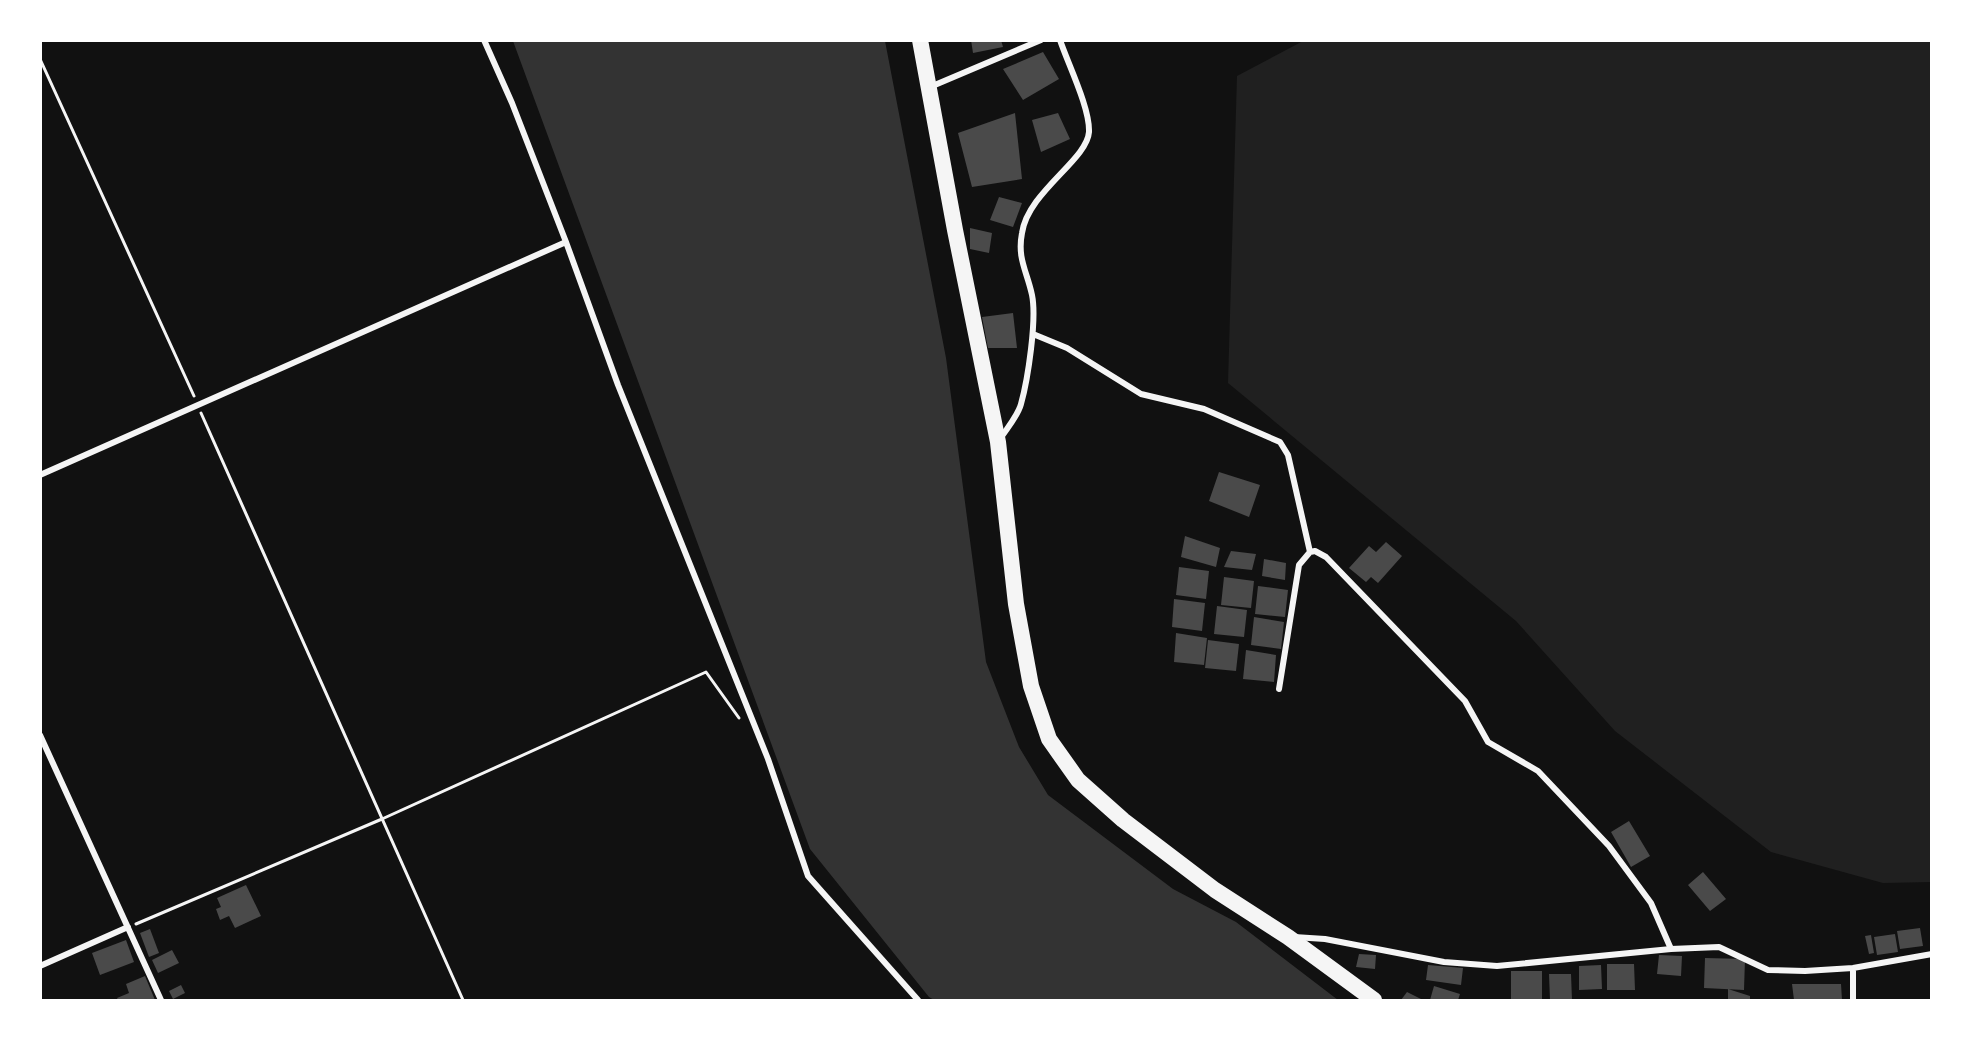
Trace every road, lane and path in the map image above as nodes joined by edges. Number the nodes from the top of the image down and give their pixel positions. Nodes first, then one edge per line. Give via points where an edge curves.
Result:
1 (484, 40) edge
2 (920, 40) edge
3 (1041, 40) edge
4 (1060, 40) edge
5 (40, 59) edge
6 (929, 87) junction
7 (566, 242) junction
8 (1033, 334) junction
9 (198, 405) junction
10 (998, 442) junction
11 (40, 475) edge
12 (1310, 552) junction
13 (1279, 689) dead end
14 (741, 720) dead end
15 (40, 735) edge
16 (382, 819) junction
17 (128, 927) junction
18 (1288, 937) junction
19 (1671, 949) junction
20 (1932, 954) edge
21 (40, 966) edge
22 (1853, 968) junction
23 (161, 1000) edge
24 (463, 1000) edge
25 (918, 1000) edge
26 (1374, 1000) edge
27 (1853, 1000) edge

1 - 7 street
2 - 6 highway
3 - 6 street
4 - 8 street via 1086,112 1089,133 1081,150 1040,195 1026,217 1020,256 1033,296
5 - 9 path
6 - 10 highway
7 - 9 street
7 - 25 street via 618,385 768,759 808,876
8 - 10 street via 1021,405
8 - 12 street via 1067,348 1141,394 1203,409 1280,442 1288,455
9 - 11 street
9 - 16 path
10 - 18 highway via 1016,604 1031,686 1049,739 1077,780 1123,820 1215,890
12 - 13 street via 1299,565
12 - 19 street via 1326,557 1465,700 1488,742 1538,771 1610,846 1651,903
14 - 16 path via 706,672
15 - 17 street
16 - 17 path
16 - 24 path
17 - 21 street
17 - 23 street
18 - 19 street via 1325,939 1444,962 1497,966
18 - 26 highway
19 - 22 street via 1719,947 1768,970
20 - 22 street
22 - 27 street

